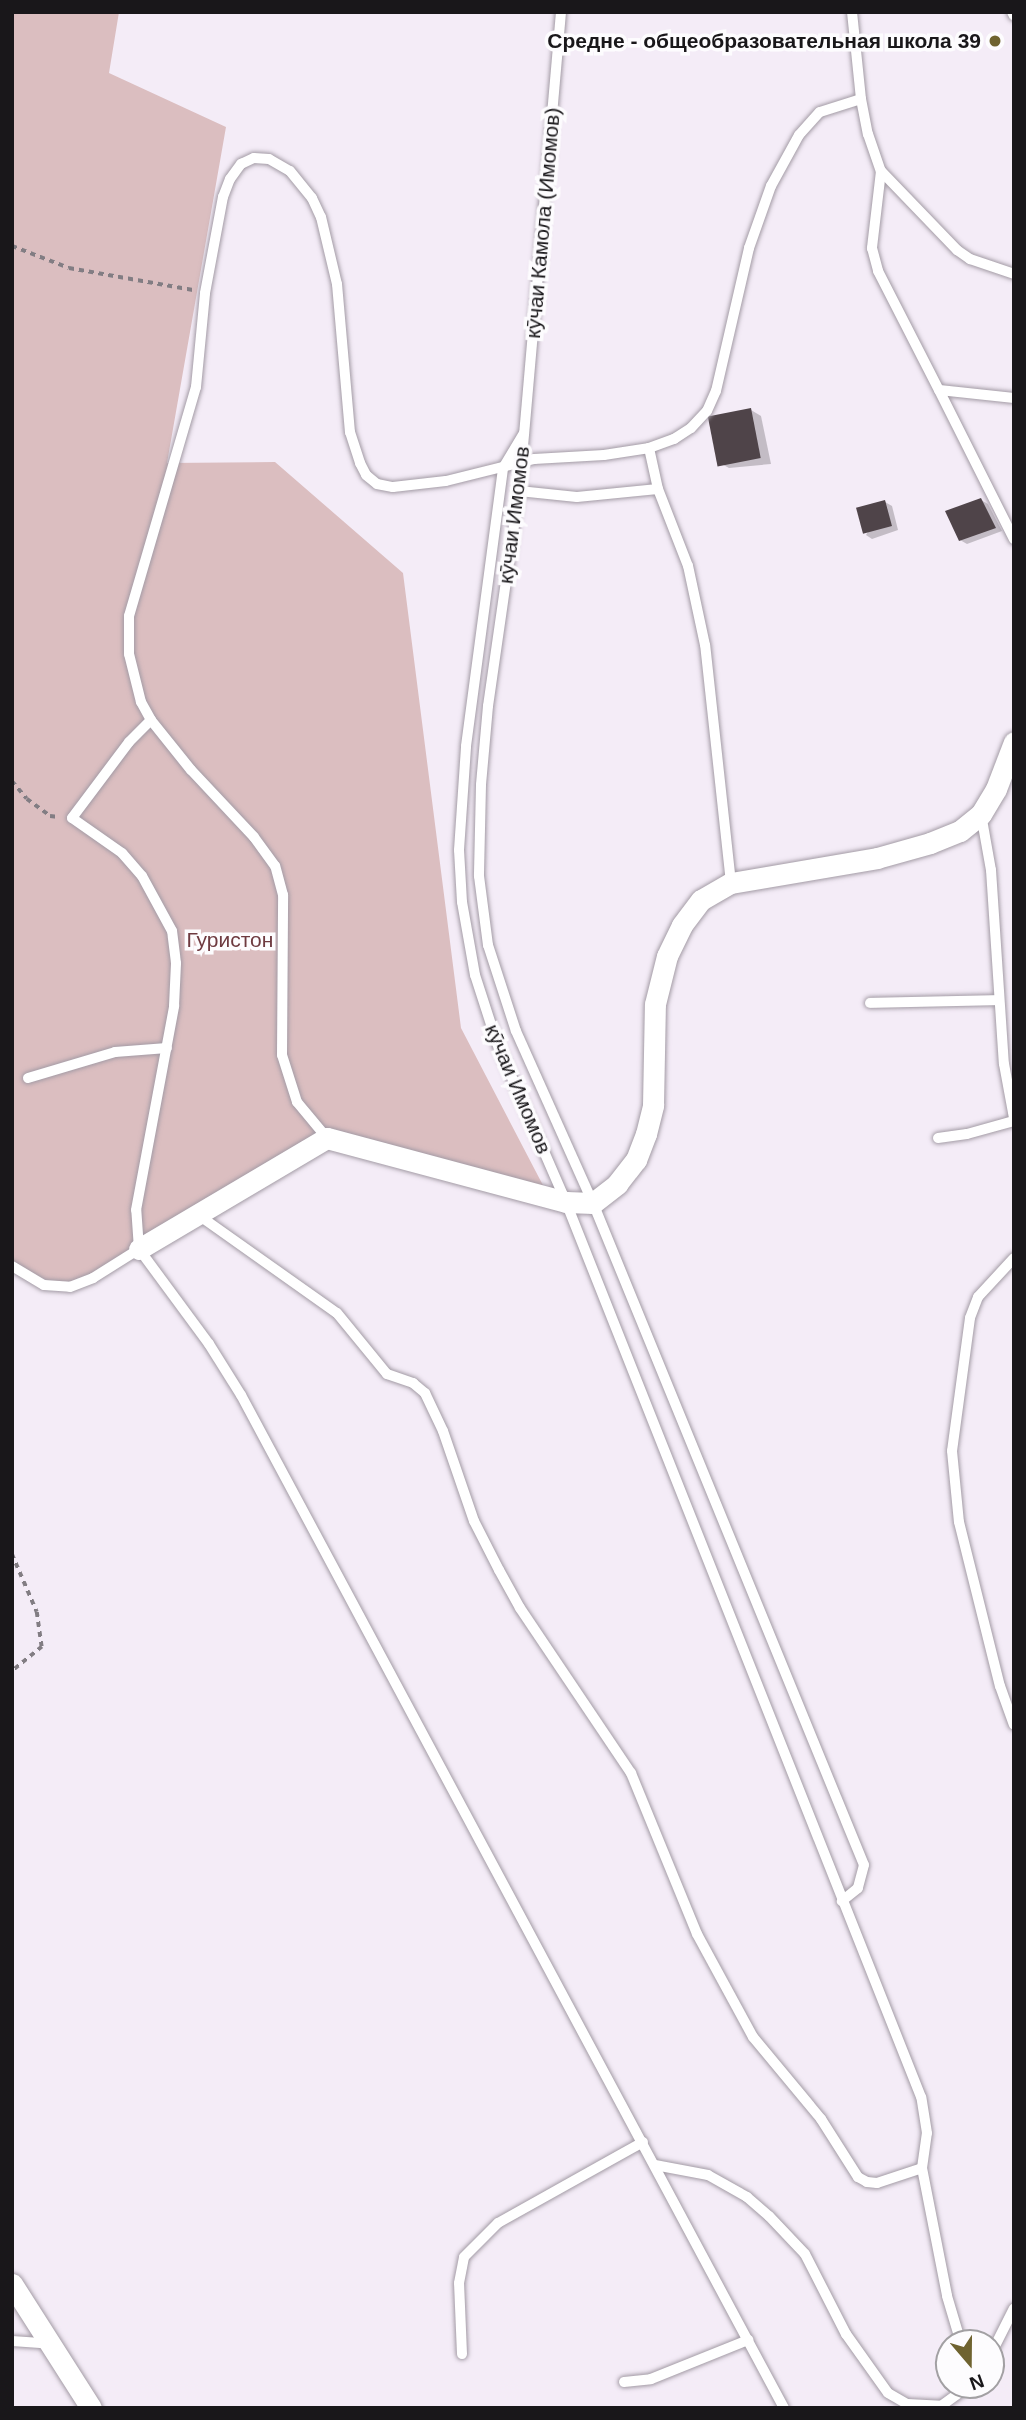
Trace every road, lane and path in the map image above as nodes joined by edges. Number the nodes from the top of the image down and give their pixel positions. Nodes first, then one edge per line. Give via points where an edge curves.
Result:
1 (561, 12) edge
2 (852, 12) edge
3 (861, 99) junction
4 (881, 171) junction
5 (12, 246) edge
6 (1014, 274) edge
7 (205, 293) junction
8 (939, 390) junction
9 (1014, 398) edge
10 (524, 433) junction
11 (649, 448) junction
12 (522, 461) junction
13 (503, 468) junction
14 (658, 489) junction
15 (519, 491) junction
16 (1014, 539) edge
17 (151, 720) junction
18 (1014, 741) edge
19 (12, 781) edge
20 (981, 814) junction
21 (72, 818) junction
22 (731, 883) junction
23 (998, 1000) junction
24 (870, 1003) dead end
25 (167, 1048) junction
26 (28, 1079) dead end
27 (1014, 1119) edge
28 (938, 1138) dead end
29 (327, 1139) junction
30 (566, 1202) junction
31 (593, 1203) junction
32 (197, 1214) junction
33 (139, 1249) junction
34 (1014, 1258) edge
35 (12, 1266) edge
36 (12, 1554) edge
37 (12, 1671) edge
38 (1014, 1725) edge
39 (842, 1901) junction
40 (643, 2142) junction
41 (654, 2165) junction
42 (922, 2168) junction
43 (12, 2284) edge
44 (1014, 2308) edge
45 (957, 2329) edge
46 (1004, 2329) edge
47 (748, 2340) junction
48 (12, 2341) edge
49 (51, 2344) junction
50 (462, 2354) dead end
51 (624, 2382) dead end
52 (955, 2399) edge
53 (91, 2408) edge
54 (784, 2408) edge

1 - 10 lane, кӯчаи Камола (Имомов)
2 - 3 lane
3 - 4 lane
3 - 11 lane via 820,112 799,135 771,186 748,248 716,391 707,411 674,439
4 - 6 lane via 957,250
4 - 8 lane via 872,248 878,271
5 - 7 path via 69,268
7 - 13 lane via 230,179 254,158 279,163 301,181 321,217 337,284 350,432 366,475 377,484 393,487
7 - 17 lane via 191,410 129,616 133,675
8 - 9 lane
8 - 16 lane
10 - 12 lane, кӯчаи Имомов
10 - 13 lane, кӯчаи Имомов
11 - 12 lane
11 - 14 lane
12 - 13 lane
12 - 15 lane, кӯчаи Имомов
13 - 30 lane, кӯчаи Имомов via 464,772 459,850 462,902 482,999 497,1043
14 - 15 lane via 577,497
14 - 22 lane via 688,566 705,645
15 - 31 lane, кӯчаи Имомов via 486,719 479,838 481,900 500,990
17 - 21 lane
17 - 29 lane via 275,866 283,895 282,1055 297,1102
18 - 20 street
19 - 21 path via 50,816
20 - 22 street via 960,831 877,858
20 - 23 lane via 990,870
21 - 25 lane via 122,853 142,876 172,930 176,963
22 - 31 street via 701,900 667,956 655,1004 653,1105 646,1134 636,1160 617,1184
23 - 24 lane
23 - 27 lane
25 - 26 lane via 115,1052
25 - 33 lane via 136,1210
27 - 28 lane
29 - 30 street
29 - 32 street
30 - 31 street
30 - 39 lane, кӯчаи Имомов
31 - 39 lane, кӯчаи Имомов via 864,1865 858,1888
32 - 33 street
32 - 42 lane via 337,1313 387,1374 414,1383 425,1393 474,1521 520,1608 631,1773 697,1934 753,2037 821,2119 858,2177 877,2183
33 - 35 lane via 70,1287 44,1285
33 - 40 lane via 242,1395
34 - 38 lane via 978,1297 970,1318 952,1451 954,1495 965,1549
36 - 37 path via 37,1612 42,1647
39 - 42 lane, кӯчаи Имомов via 921,2097 927,2133
40 - 41 lane
40 - 50 lane via 498,2223 464,2257 458,2295
41 - 47 lane
41 - 52 lane via 708,2175 769,2216 805,2254 846,2334 888,2393 907,2404 926,2407
42 - 45 lane, кӯчаи Имомов
43 - 49 street
44 - 46 lane
47 - 51 lane via 651,2379
47 - 54 lane
48 - 49 lane
49 - 53 street

